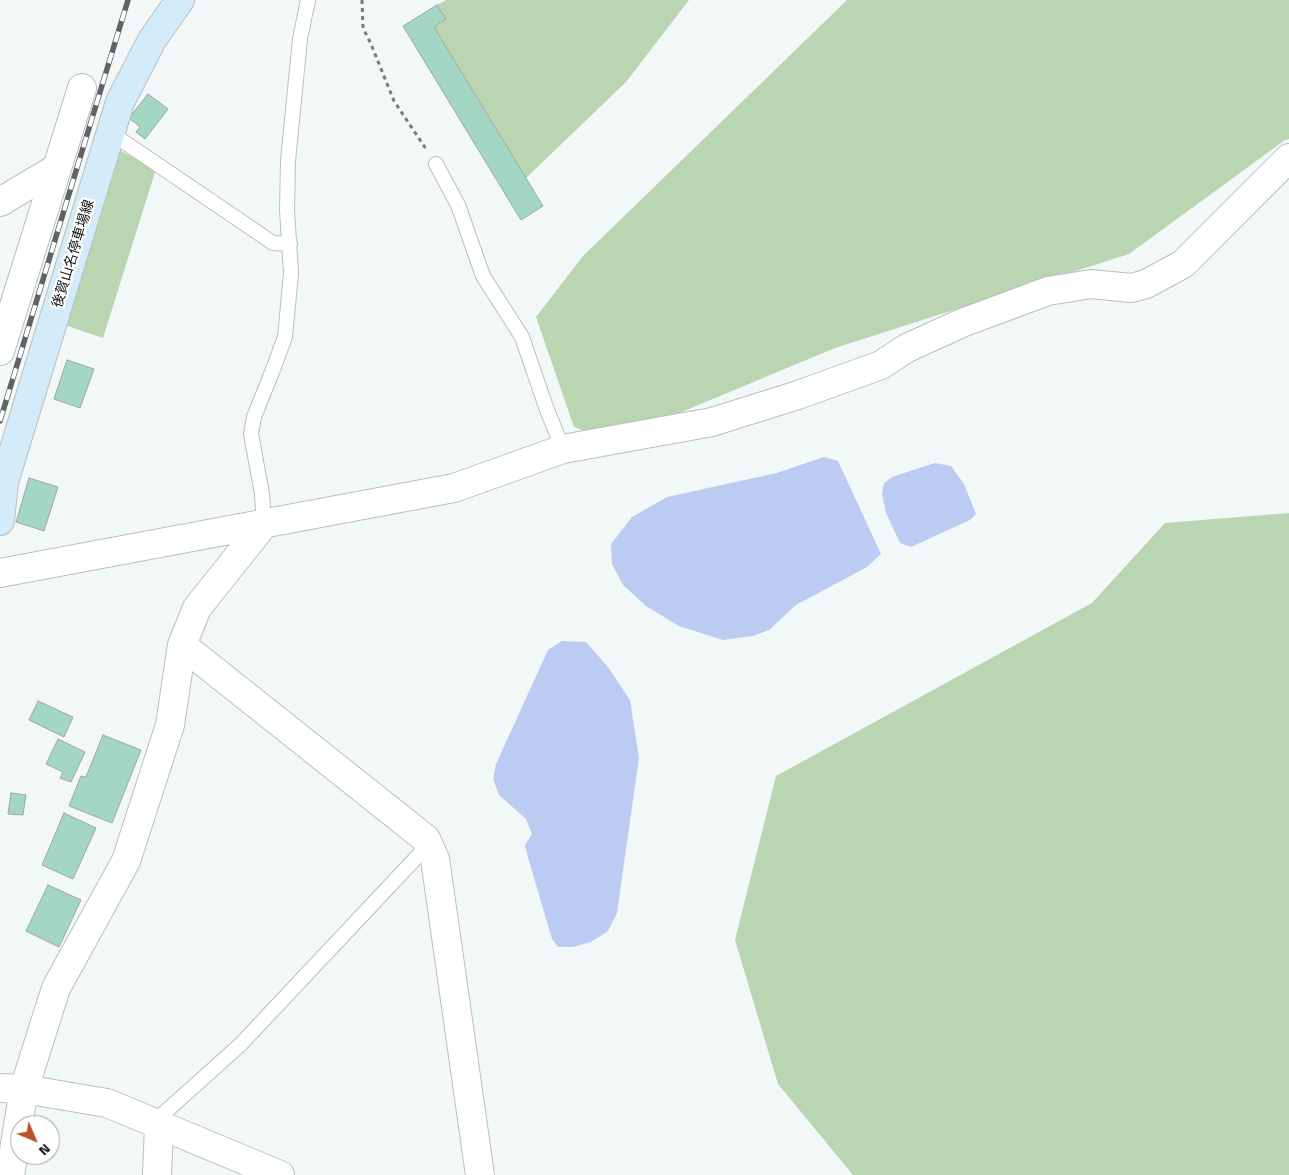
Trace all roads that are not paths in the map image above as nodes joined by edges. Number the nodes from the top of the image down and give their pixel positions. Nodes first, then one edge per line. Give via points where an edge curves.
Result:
1 (180, 0) edge
2 (308, 0) edge
3 (82, 88) dead end
4 (111, 133) junction
5 (1289, 158) edge
6 (436, 164) road end
7 (57, 168) junction
8 (0, 202) edge
9 (290, 244) junction
10 (0, 351) edge
11 (563, 449) junction
12 (0, 521) edge
13 (264, 524) junction
14 (0, 573) edge
15 (182, 645) junction
16 (429, 844) junction
17 (12, 1089) edge
18 (159, 1125) junction
19 (10, 1175) edge
20 (157, 1175) edge
21 (280, 1175) edge
22 (480, 1175) edge

1 - 4 main road, 後賀山名停車場線 via 152,40 120,102
2 - 9 lane via 300,40 288,161
3 - 7 street
4 - 9 lane via 273,243
4 - 12 main road, 後賀山名停車場線 via 4,482
5 - 11 street via 1183,264 1146,284 1131,288 1091,284 1048,291 962,323 907,348 881,365 798,395 712,422
6 - 11 lane via 458,205 483,276 522,337
7 - 8 street
7 - 10 street
9 - 13 lane via 291,273 285,336 254,417 251,434
11 - 13 street via 454,488
13 - 14 street
13 - 15 street via 197,608
15 - 16 street via 426,838
15 - 17 street via 170,725 126,861 56,988
16 - 18 lane via 240,1045 162,1114
16 - 22 street via 435,859
17 - 18 street via 107,1103
17 - 19 street
18 - 20 street
18 - 21 street

